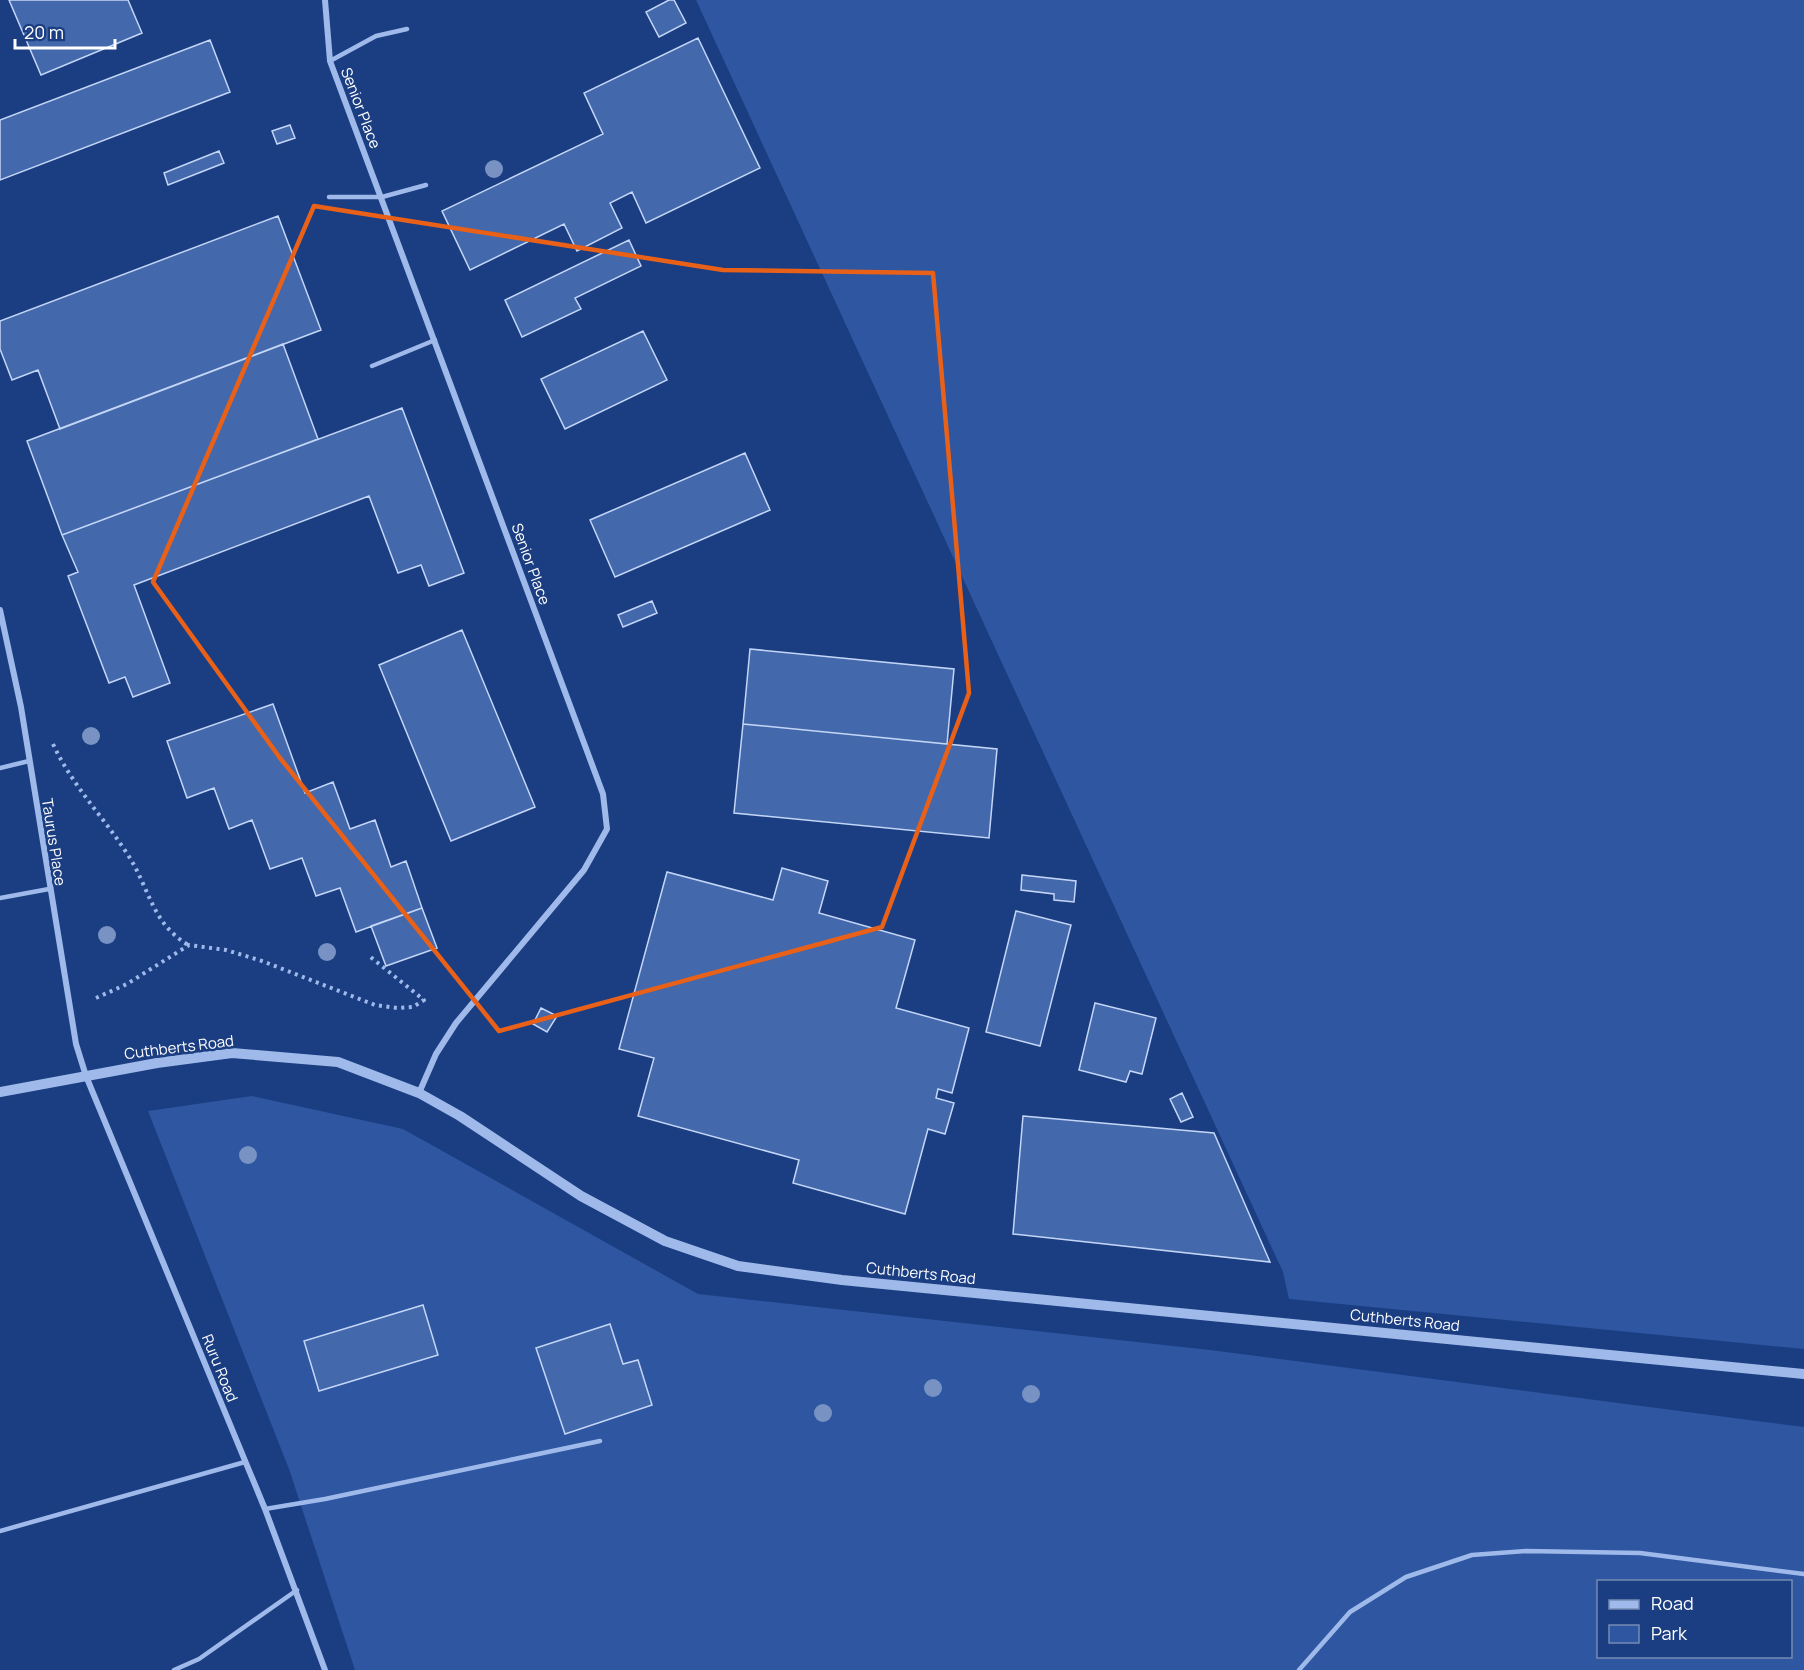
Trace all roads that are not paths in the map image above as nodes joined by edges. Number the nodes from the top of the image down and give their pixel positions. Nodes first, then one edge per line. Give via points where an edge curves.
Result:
1 (325, 0) edge
2 (407, 29) dead end
3 (330, 61) junction
4 (426, 185) dead end
5 (329, 197) dead end
6 (382, 197) junction
7 (435, 340) junction
8 (372, 366) dead end
9 (0, 610) edge
10 (29, 761) junction
11 (0, 768) edge
12 (49, 889) junction
13 (0, 898) edge
14 (86, 1076) junction
15 (0, 1092) edge
16 (419, 1093) junction
17 (1804, 1374) edge
18 (600, 1441) dead end
19 (245, 1462) junction
20 (266, 1509) junction
21 (0, 1531) edge
22 (1804, 1574) edge
23 (297, 1590) junction
24 (174, 1670) edge
25 (325, 1670) edge
26 (1299, 1670) edge

1 - 3 street, Senior Place
2 - 3 lane via 376,36
3 - 6 street, Senior Place
4 - 6 lane
5 - 6 lane
6 - 7 street, Senior Place
7 - 8 lane
7 - 16 street, Senior Place via 603,794 607,829 584,870 456,1023 436,1054
9 - 10 street, Taurus Place
10 - 11 lane
10 - 12 street, Taurus Place
12 - 13 lane
12 - 14 street, Taurus Place via 76,1044
14 - 15 street, Cuthberts Road
14 - 16 street, Cuthberts Road via 232,1053 338,1062
14 - 19 street, Ruru Road
16 - 17 street, Cuthberts Road via 628,1223 665,1241 738,1266 854,1281
18 - 20 lane
19 - 20 street, Ruru Road
19 - 21 lane
20 - 23 street, Ruru Road
22 - 26 lane via 1640,1553 1526,1551 1472,1555 1406,1577 1350,1612
23 - 24 lane via 199,1659
23 - 25 street, Ruru Road

